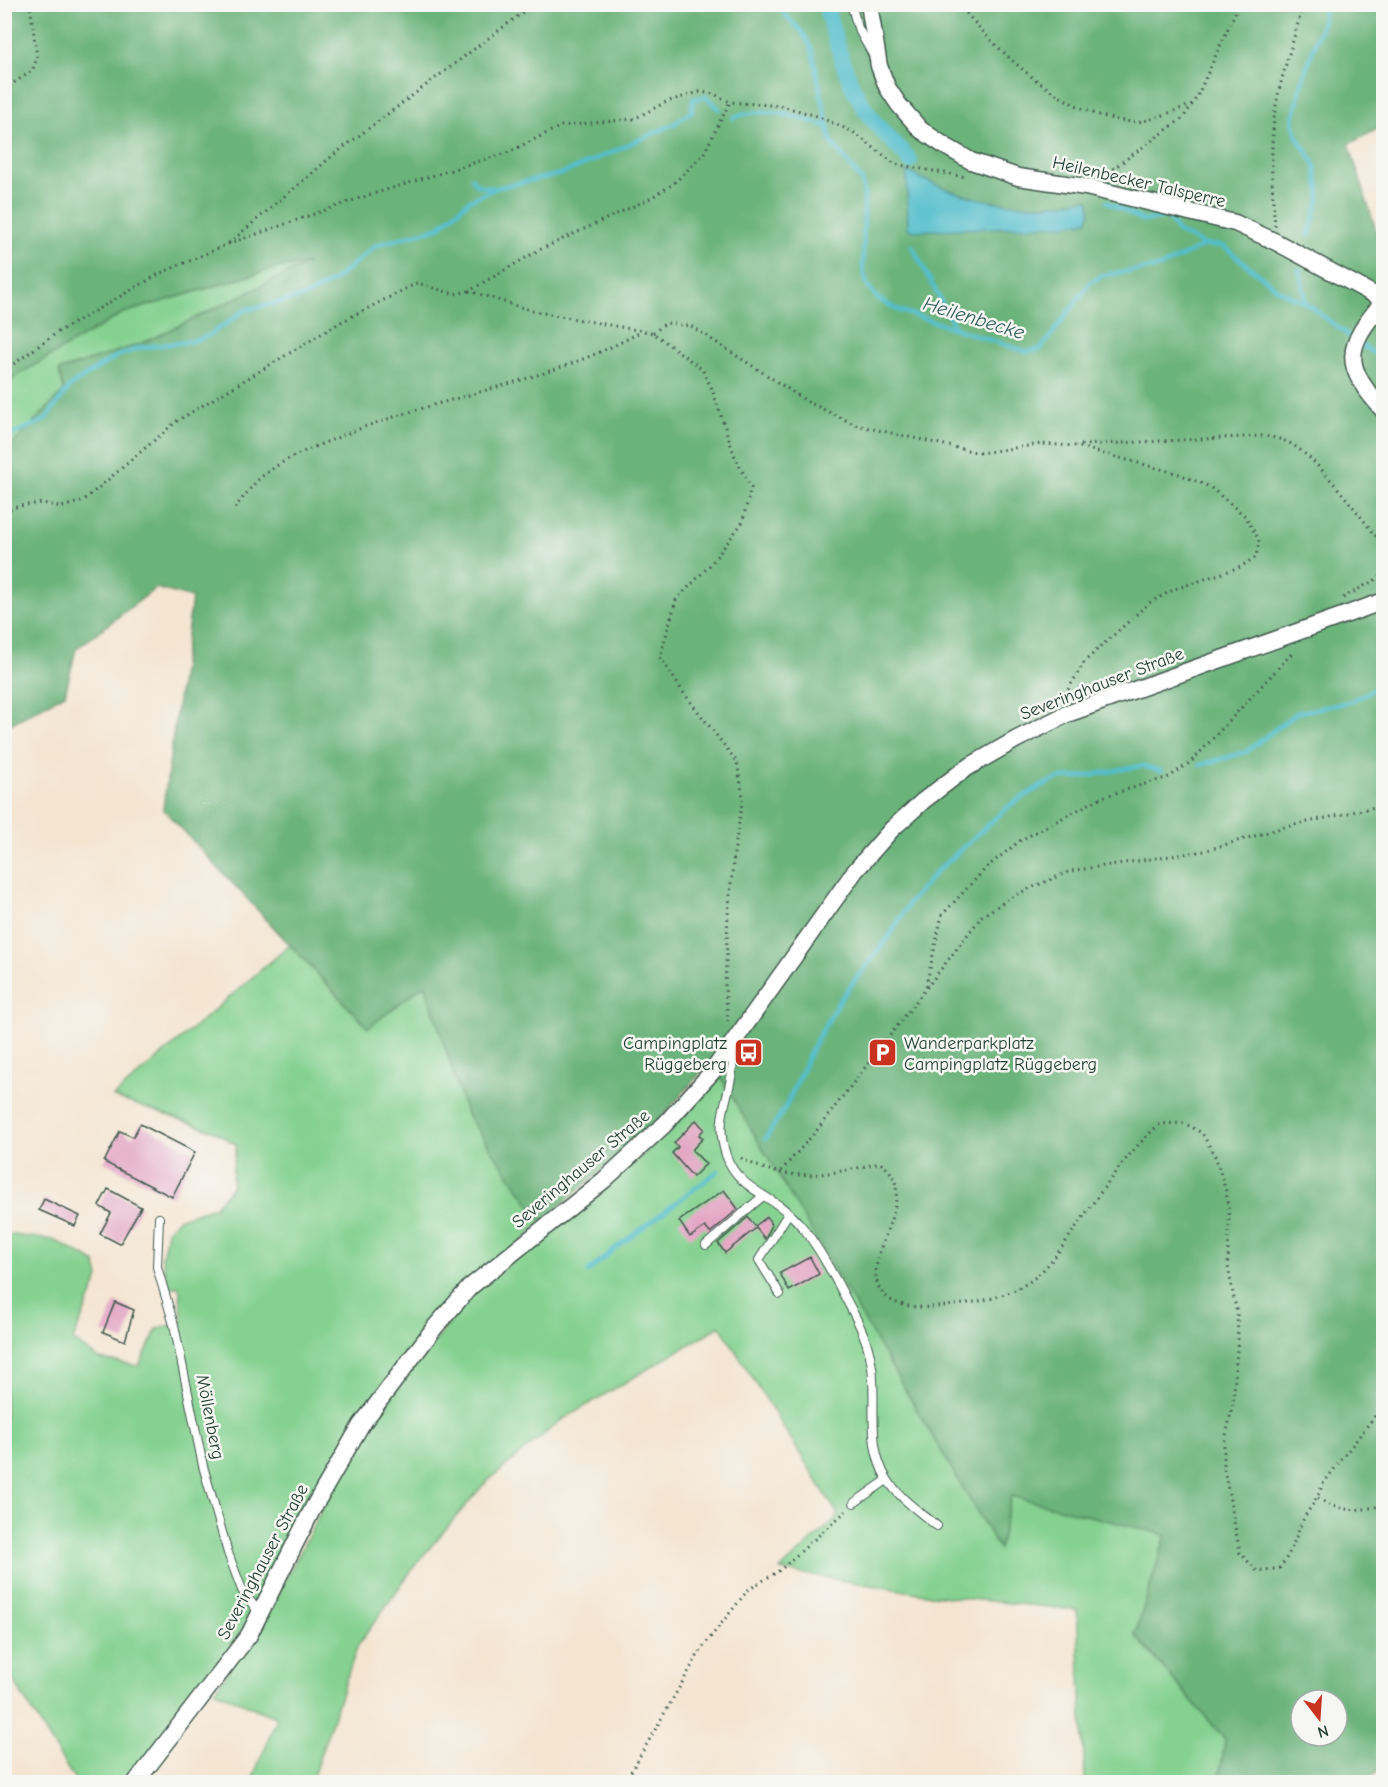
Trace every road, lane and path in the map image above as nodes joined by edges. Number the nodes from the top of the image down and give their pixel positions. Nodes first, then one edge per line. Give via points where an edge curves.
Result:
1 (30, 4) edge
2 (534, 4) edge
3 (850, 4) edge
4 (869, 4) edge
5 (959, 4) edge
6 (1239, 4) edge
7 (1304, 4) edge
8 (879, 66) junction
9 (4, 90) edge
10 (730, 102) junction
11 (1193, 104) junction
12 (978, 179) dead end
13 (1086, 187) junction
14 (1276, 242) junction
15 (228, 244) junction
16 (469, 291) junction
17 (1383, 300) edge
18 (641, 331) junction
19 (653, 333) junction
20 (4, 370) edge
21 (1383, 411) edge
22 (1076, 446) junction
23 (235, 508) dead end
24 (4, 511) edge
25 (1383, 546) edge
26 (1383, 601) edge
27 (1312, 627) junction
28 (1067, 714) junction
29 (1383, 805) edge
30 (925, 987) junction
31 (731, 1046) junction
32 (725, 1153) junction
33 (781, 1171) junction
34 (763, 1196) junction
35 (788, 1214) junction
36 (159, 1218) dead end
37 (706, 1245) dead end
38 (780, 1294) dead end
39 (1383, 1404) edge
40 (888, 1480) junction
41 (1318, 1498) junction
42 (854, 1503) joint
43 (1383, 1505) edge
44 (936, 1526) dead end
45 (260, 1614) junction
46 (136, 1782) edge
47 (625, 1782) edge

1 - 9 path via 37,58 32,71
2 - 15 path via 336,153
3 - 8 lane, Heilenbecker Talsperre
4 - 8 street, Heilenbecker Talsperre
5 - 11 path via 988,40 1039,84 1093,112 1137,122
6 - 11 path
7 - 14 path via 1274,118 1271,171
8 - 13 street, Heilenbecker Talsperre via 899,105 921,130 945,146 1018,177
10 - 12 path via 782,106 817,116 842,125 895,165
10 - 15 path via 714,93 699,92 634,118 561,126 509,152
10 - 16 path via 703,155 673,184 539,250
11 - 13 path via 1183,118 1157,139
13 - 14 street, Heilenbecker Talsperre via 1235,223
14 - 17 street, Heilenbecker Talsperre
15 - 20 path via 148,280 58,332
16 - 18 path via 533,311
16 - 24 path via 454,294 417,283 341,322 177,421 82,501 63,507 43,503
17 - 21 street via 1364,324 1353,354 1356,378
18 - 19 path
18 - 23 path via 571,362 353,430 304,452 260,479
19 - 22 path via 666,323 691,326 808,402 878,431 980,453 1041,444
19 - 31 path via 702,369 735,458 751,488 742,523 711,564 676,600 660,657 737,762 743,797 728,914 725,987
22 - 25 path via 1262,436 1285,441 1316,465
22 - 28 path via 1179,474 1210,487 1245,516 1259,540 1256,557 1240,567 1174,589 1149,603 1121,628 1085,661 1066,693
26 - 27 street, Severinghauser Straße
27 - 28 street, Severinghauser Straße
27 - 30 path via 1258,692 1192,761 1169,777 1102,797 1021,840 987,867 942,915
28 - 31 street, Severinghauser Straße via 964,769 892,829 855,872
29 - 30 path via 1281,828 1204,851 1070,871 1046,879 982,916
30 - 33 path via 817,1130
31 - 32 lane via 732,1077 720,1129
31 - 45 street, Severinghauser Straße via 664,1125 604,1180 470,1287 435,1327 351,1441
32 - 33 path via 769,1172
32 - 34 lane via 735,1175
33 - 41 path via 818,1176 880,1163 891,1170 898,1185 875,1276 879,1292 892,1301 935,1307 1001,1295 1029,1282 1053,1260 1125,1160 1160,1124 1184,1123 1202,1132 1215,1156 1229,1214 1228,1267 1238,1336 1224,1468 1240,1553 1257,1571 1280,1568
34 - 35 lane
34 - 37 lane
35 - 38 lane via 759,1260
35 - 40 lane via 800,1223 821,1257 866,1344 873,1370 877,1461
36 - 45 lane, Möllenberg via 156,1267 174,1325 203,1466 242,1590
39 - 41 path via 1322,1485
40 - 42 lane
40 - 44 lane via 900,1496
41 - 43 path via 1351,1510
42 - 47 path via 780,1570 748,1590 702,1648
45 - 46 street, Severinghauser Straße via 234,1656

